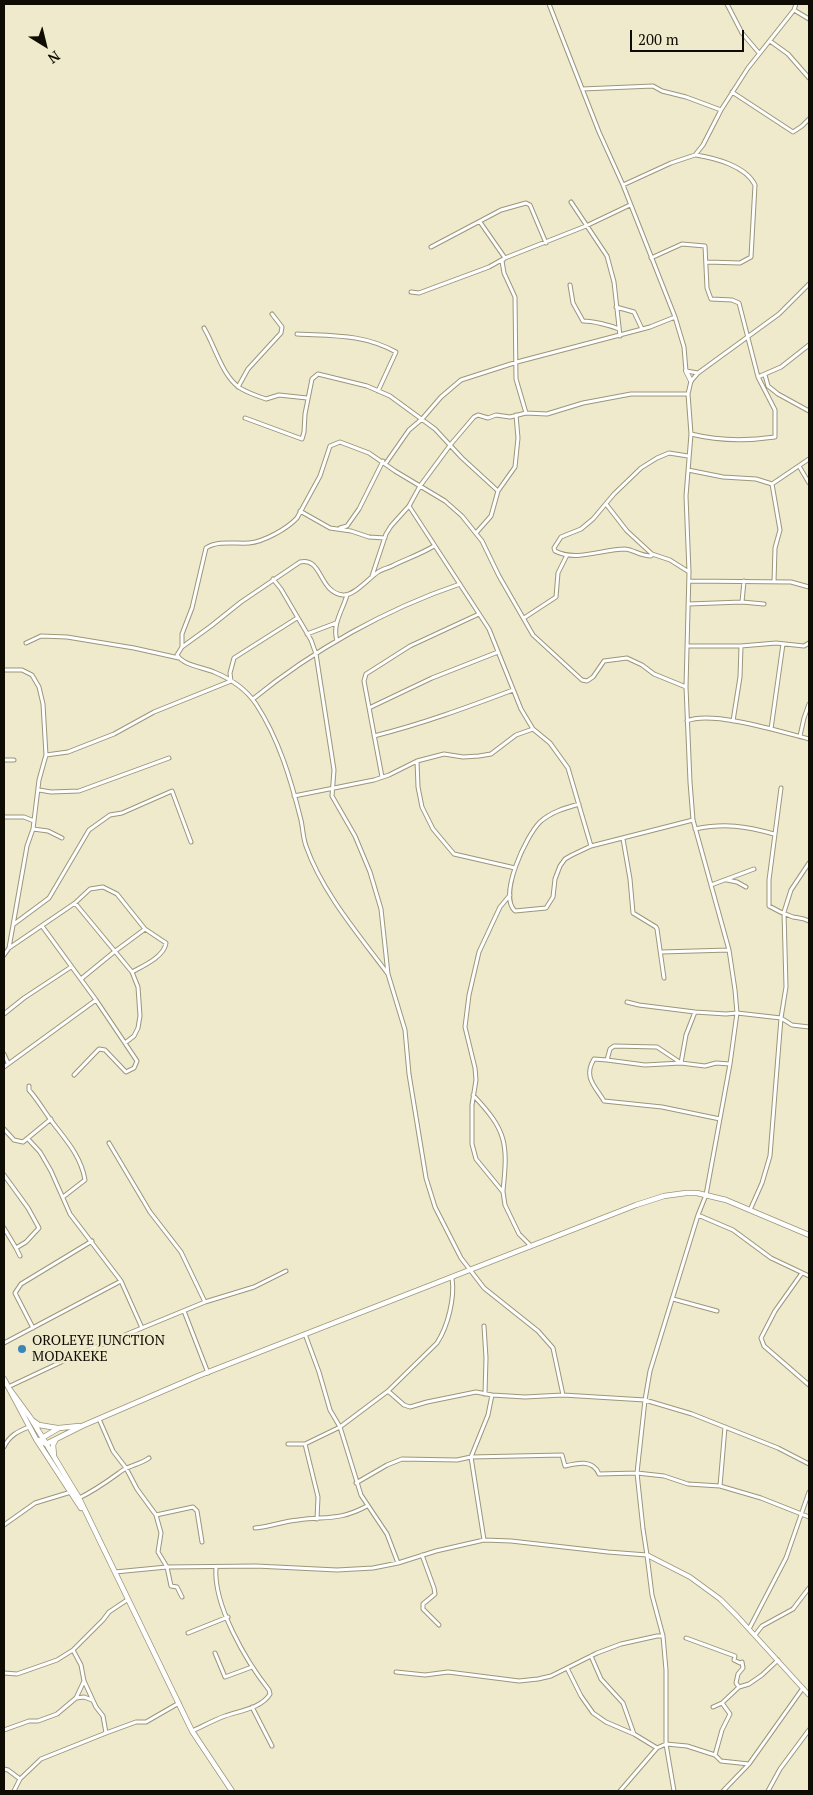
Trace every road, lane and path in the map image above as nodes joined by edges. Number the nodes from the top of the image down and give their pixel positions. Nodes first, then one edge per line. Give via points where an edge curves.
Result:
1 (727, 4) edge
2 (796, 4) edge
3 (551, 5) edge
4 (794, 10) junction
5 (809, 19) edge
6 (770, 41) junction
7 (759, 52) junction
8 (808, 76) edge
9 (582, 89) junction
10 (732, 92) junction
11 (720, 110) junction
12 (809, 119) edge
13 (695, 155) junction
14 (623, 185) junction
15 (570, 202) dead end
16 (630, 205) junction
17 (480, 222) junction
18 (586, 226) junction
19 (546, 243) junction
20 (431, 247) dead end
21 (506, 258) junction
22 (651, 258) junction
23 (706, 262) junction
24 (809, 284) edge
25 (570, 285) dead end
26 (411, 292) dead end
27 (616, 300) junction
28 (616, 307) junction
29 (623, 308) junction
30 (272, 314) dead end
31 (675, 317) junction
32 (204, 328) dead end
33 (619, 329) junction
34 (642, 329) junction
35 (297, 334) dead end
36 (620, 336) junction
37 (749, 336) junction
38 (809, 346) edge
39 (517, 362) junction
40 (686, 370) junction
41 (698, 373) junction
42 (765, 375) junction
43 (758, 377) junction
44 (691, 381) junction
45 (238, 387) junction
46 (378, 391) junction
47 (688, 394) junction
48 (307, 398) junction
49 (809, 411) edge
50 (526, 414) junction
51 (516, 415) junction
52 (245, 418) dead end
53 (422, 419) junction
54 (691, 434) junction
55 (450, 446) junction
56 (688, 456) junction
57 (809, 459) edge
58 (384, 462) junction
59 (799, 466) junction
60 (688, 470) junction
61 (809, 483) edge
62 (772, 484) junction
63 (420, 486) junction
64 (498, 491) junction
65 (606, 504) junction
66 (409, 506) junction
67 (300, 511) junction
68 (336, 529) junction
69 (476, 533) junction
70 (385, 538) junction
71 (434, 546) junction
72 (652, 554) junction
73 (567, 555) junction
74 (689, 572) junction
75 (273, 579) junction
76 (371, 579) junction
77 (689, 581) junction
78 (744, 581) junction
79 (774, 582) junction
80 (460, 584) junction
81 (809, 588) edge
82 (347, 595) junction
83 (742, 602) junction
84 (688, 604) junction
85 (764, 604) dead end
86 (479, 614) junction
87 (297, 618) junction
88 (524, 618) junction
89 (336, 623) junction
90 (307, 634) junction
91 (337, 642) junction
92 (26, 643) dead end
93 (809, 643) edge
94 (783, 644) junction
95 (182, 646) junction
96 (687, 646) junction
97 (740, 646) junction
98 (498, 652) junction
99 (316, 654) junction
100 (179, 658) junction
101 (4, 670) edge
102 (231, 681) junction
103 (686, 687) junction
104 (514, 690) junction
105 (252, 699) junction
106 (809, 704) edge
107 (369, 708) junction
108 (687, 721) junction
109 (732, 722) junction
110 (533, 729) junction
111 (771, 729) junction
112 (374, 736) junction
113 (800, 736) junction
114 (809, 739) edge
115 (46, 756) junction
116 (169, 758) dead end
117 (4, 760) edge
118 (14, 760) dead end
119 (417, 761) junction
120 (382, 777) junction
121 (333, 788) junction
122 (782, 788) dead end
123 (39, 790) junction
124 (294, 796) junction
125 (579, 804) junction
126 (4, 816) edge
127 (693, 820) junction
128 (34, 822) junction
129 (33, 829) junction
130 (695, 829) junction
131 (774, 834) junction
132 (62, 838) dead end
133 (623, 839) junction
134 (191, 842) dead end
135 (591, 846) junction
136 (809, 864) edge
137 (515, 868) junction
138 (754, 869) dead end
139 (726, 880) junction
140 (711, 885) junction
141 (746, 888) dead end
142 (510, 895) junction
143 (75, 903) junction
144 (784, 912) junction
145 (809, 921) edge
146 (14, 924) junction
147 (42, 926) junction
148 (145, 929) junction
149 (10, 948) junction
150 (729, 950) junction
151 (114, 952) junction
152 (661, 952) junction
153 (4, 955) edge
154 (71, 967) junction
155 (132, 972) junction
156 (388, 974) junction
157 (664, 978) dead end
158 (81, 979) junction
159 (96, 1000) junction
160 (626, 1002) dead end
161 (695, 1012) junction
162 (737, 1013) junction
163 (4, 1014) edge
164 (781, 1018) junction
165 (809, 1027) edge
166 (125, 1043) junction
167 (4, 1054) edge
168 (607, 1060) junction
169 (8, 1063) junction
170 (681, 1063) junction
171 (730, 1064) junction
172 (4, 1067) edge
173 (74, 1075) dead end
174 (29, 1086) dead end
175 (473, 1095) junction
176 (51, 1119) junction
177 (720, 1119) junction
178 (4, 1128) edge
179 (28, 1139) junction
180 (109, 1143) dead end
181 (4, 1175) edge
182 (503, 1192) junction
183 (706, 1195) junction
184 (63, 1196) junction
185 (750, 1210) junction
186 (698, 1215) junction
187 (4, 1228) edge
188 (809, 1235) edge
189 (92, 1241) junction
190 (531, 1246) junction
191 (16, 1248) junction
192 (20, 1256) dead end
193 (471, 1270) junction
194 (286, 1271) dead end
195 (802, 1273) junction
196 (809, 1276) edge
197 (452, 1278) junction
198 (121, 1281) junction
199 (673, 1299) junction
200 (205, 1302) junction
201 (184, 1311) junction
202 (717, 1311) dead end
203 (484, 1326) dead end
204 (33, 1328) junction
205 (142, 1328) junction
206 (305, 1334) junction
207 (4, 1343) edge
208 (208, 1372) junction
209 (4, 1378) edge
210 (809, 1385) edge
211 (8, 1387) junction
212 (388, 1391) junction
213 (485, 1394) junction
214 (492, 1395) junction
215 (563, 1395) junction
216 (644, 1400) junction
217 (30, 1418) junction
218 (99, 1419) junction
219 (82, 1426) junction
220 (29, 1427) junction
221 (340, 1427) junction
222 (725, 1427) junction
223 (59, 1428) junction
224 (56, 1439) junction
225 (41, 1442) junction
226 (288, 1444) dead end
227 (305, 1444) junction
228 (4, 1447) edge
229 (472, 1457) junction
230 (149, 1458) dead end
231 (57, 1464) junction
232 (809, 1464) edge
233 (126, 1468) junction
234 (637, 1473) junction
235 (356, 1483) junction
236 (720, 1486) junction
237 (71, 1492) junction
238 (809, 1492) edge
239 (80, 1498) junction
240 (367, 1506) junction
241 (800, 1514) junction
242 (87, 1515) junction
243 (156, 1515) junction
244 (809, 1517) edge
245 (316, 1519) junction
246 (4, 1525) edge
247 (255, 1528) dead end
248 (484, 1540) junction
249 (202, 1542) dead end
250 (422, 1555) junction
251 (647, 1555) junction
252 (398, 1563) junction
253 (166, 1567) junction
254 (216, 1567) junction
255 (115, 1572) junction
256 (809, 1588) edge
257 (182, 1597) dead end
258 (127, 1600) junction
259 (228, 1617) junction
260 (439, 1625) dead end
261 (749, 1629) junction
262 (188, 1632) dead end
263 (755, 1635) junction
264 (663, 1636) junction
265 (686, 1638) dead end
266 (74, 1650) junction
267 (215, 1652) dead end
268 (591, 1656) junction
269 (778, 1660) junction
270 (252, 1666) junction
271 (567, 1668) junction
272 (396, 1672) dead end
273 (4, 1673) edge
274 (84, 1681) junction
275 (739, 1687) junction
276 (803, 1688) junction
277 (809, 1695) edge
278 (76, 1698) junction
279 (92, 1700) junction
280 (180, 1703) junction
281 (722, 1703) junction
282 (252, 1706) junction
283 (713, 1707) dead end
284 (4, 1730) edge
285 (809, 1730) edge
286 (192, 1731) junction
287 (106, 1733) junction
288 (634, 1734) junction
289 (666, 1744) junction
290 (272, 1746) dead end
291 (657, 1748) junction
292 (715, 1755) junction
293 (749, 1764) junction
294 (4, 1770) edge
295 (20, 1779) junction
296 (14, 1791) edge
297 (232, 1791) edge
298 (620, 1791) edge
299 (674, 1791) edge
300 (723, 1791) edge
301 (768, 1791) edge

1 - 7 street via 742,33
2 - 4 street
3 - 9 street
4 - 5 street
4 - 6 street
6 - 7 street
6 - 8 street via 788,54
7 - 10 street
9 - 11 street via 653,86
9 - 14 street
10 - 11 street
10 - 12 street via 793,132
11 - 13 street
13 - 14 street
13 - 23 street via 726,162 752,179 755,185 751,257 740,263
14 - 16 street
15 - 18 street
16 - 18 street
16 - 22 street
17 - 19 street via 501,210 528,204
17 - 20 street
17 - 21 street
18 - 19 street
18 - 27 street via 606,256
19 - 21 street
21 - 26 street via 419,293
21 - 39 street via 502,261 504,273 515,298
22 - 23 street via 682,244 703,245
22 - 31 street
23 - 37 street via 711,299 739,303
24 - 37 street via 780,314
25 - 33 street via 573,303 583,321
27 - 28 street
27 - 29 street
28 - 29 street
28 - 33 street
29 - 34 street via 634,312
30 - 45 street via 282,327 281,333 248,369
31 - 34 street
31 - 40 street via 684,347
32 - 45 street via 220,364
33 - 36 street
34 - 36 street
35 - 46 street via 366,339 396,352
36 - 39 street
37 - 41 street
37 - 43 street
38 - 42 street
39 - 50 street via 516,379
39 - 53 street via 461,380
40 - 41 street
40 - 44 street
41 - 44 street
42 - 43 street
42 - 49 street via 768,386
43 - 54 street via 775,410 775,437 750,440 705,438
44 - 47 street
45 - 48 street via 266,399 279,395
46 - 48 street via 318,374 312,379
46 - 53 street
47 - 50 street via 631,394 583,402 547,414
47 - 54 street
48 - 52 street via 302,438
50 - 51 street
51 - 55 street via 474,417
51 - 64 street via 515,467
53 - 55 street
53 - 58 street
54 - 56 street
55 - 63 street
55 - 64 street
56 - 60 street
56 - 65 street via 669,453 657,458 641,468
57 - 59 street
58 - 63 street
58 - 67 street via 352,446 335,443 330,446 320,476
58 - 68 street via 355,515 347,526
59 - 61 street
59 - 62 street
60 - 62 street
60 - 74 street
62 - 79 street via 780,530 775,548
63 - 66 street
63 - 69 street via 445,501
64 - 69 street via 491,516
65 - 72 street via 627,531
65 - 73 street via 581,529 561,537 554,548
66 - 70 street
66 - 71 street
67 - 68 street
67 - 95 street via 292,523 263,540 215,544 206,548 192,608 182,634
68 - 70 street
69 - 88 street
70 - 76 street
71 - 76 street via 378,572
71 - 80 street
72 - 73 street via 647,556 628,549
72 - 74 street
73 - 88 street via 558,572 556,597
74 - 77 street
75 - 82 street via 300,562 308,561 313,563 326,586
75 - 87 street
75 - 95 street
76 - 82 street
77 - 78 street
77 - 84 street
78 - 79 street
78 - 83 street
79 - 81 street via 792,582
80 - 86 street
80 - 91 street via 413,601
82 - 89 street
83 - 84 street
83 - 85 street
84 - 96 street
86 - 98 street
86 - 107 street via 410,646 369,671 364,680
87 - 90 street
87 - 102 street via 234,658
88 - 103 street via 533,635 582,680 588,681 593,677 604,661 627,658
89 - 90 street
89 - 91 street
90 - 99 street
91 - 99 street
92 - 100 street via 41,636 67,637
93 - 94 street via 804,646
94 - 97 street
94 - 111 street
95 - 100 street
96 - 97 street
96 - 103 street
97 - 109 street via 740,677
98 - 104 street
98 - 107 street
99 - 105 street
99 - 121 street via 334,770
100 - 102 street
101 - 115 street via 27,672 39,687
102 - 105 street
102 - 115 street via 154,712 114,734 68,752
103 - 108 street
104 - 110 street
104 - 112 street via 414,726
105 - 124 street via 286,764
106 - 113 street
107 - 112 street
108 - 109 street via 700,717
108 - 127 street
109 - 111 street
110 - 119 street via 516,735 491,754 444,754
110 - 125 street via 550,743 568,768
111 - 113 street
112 - 120 street
113 - 114 street
115 - 123 street
116 - 123 street via 79,791
117 - 118 street
119 - 120 street
119 - 137 street via 422,808 433,829 454,854
120 - 121 street
121 - 124 street
121 - 156 street via 332,796 355,836 381,909
122 - 131 street
123 - 128 street
124 - 156 street via 306,845 316,868 333,899
125 - 135 street
125 - 137 street via 550,814 540,822
126 - 128 street via 24,817
127 - 130 street
127 - 133 street
128 - 129 street
129 - 132 street via 48,831
129 - 146 street via 27,846
130 - 131 street via 736,825
130 - 140 street
131 - 144 street via 768,901 773,909
133 - 135 street
133 - 152 street via 631,908 636,916 656,927
134 - 146 street via 172,792 110,815 89,830 49,898
135 - 142 street via 565,859 546,908 515,911 511,908
136 - 144 street via 791,890
137 - 142 street
138 - 139 street
139 - 140 street
139 - 141 street
140 - 150 street
142 - 175 street via 500,907 479,952 469,995 465,1027 476,1068
143 - 147 street
143 - 148 street via 90,889 110,889
143 - 151 street
144 - 145 street
144 - 164 street via 786,987
146 - 149 street
147 - 149 street
147 - 154 street
148 - 151 street
148 - 155 street via 165,941 166,946 160,954
149 - 153 street
150 - 152 street
150 - 162 street
151 - 155 street
151 - 158 street
152 - 157 street
154 - 158 street
154 - 163 street
155 - 166 street via 138,988 140,1016 134,1036
156 - 193 street via 404,1030 426,1178 435,1207 461,1258
158 - 159 street
159 - 166 street
159 - 169 street
160 - 161 street
161 - 162 street
161 - 170 street via 686,1035
162 - 164 street
162 - 171 street
164 - 165 street via 792,1025
164 - 185 street via 770,1156
166 - 173 street via 137,1061 129,1072 123,1071 105,1050 100,1049
167 - 169 street
168 - 170 street via 646,1065
168 - 170 street via 614,1046 656,1047
168 - 177 street via 594,1059 589,1078 604,1101 662,1107
169 - 172 street
170 - 171 street via 705,1066
171 - 177 street
174 - 176 street
175 - 182 street via 472,1144 476,1159
175 - 182 street via 502,1133 506,1160
176 - 179 street
176 - 184 street via 85,1174 85,1180
177 - 183 street
178 - 179 street via 14,1140 23,1142
179 - 184 street via 40,1152
180 - 200 street via 150,1212 181,1252
181 - 191 street via 38,1228
182 - 190 street via 511,1221 518,1234
183 - 185 main road
183 - 186 street
183 - 190 main road via 664,1196
184 - 189 street via 70,1214
185 - 188 main road
186 - 195 street via 732,1230 771,1258
186 - 199 street
187 - 191 street
189 - 198 street
189 - 204 street via 22,1284 15,1293
190 - 193 main road
191 - 192 street
193 - 197 main road
193 - 215 street via 484,1288 548,1340 553,1348
194 - 200 street via 254,1286
195 - 196 street
195 - 210 street via 775,1311 761,1338 764,1346
197 - 206 main road
197 - 212 street via 452,1296 442,1335
198 - 204 street
198 - 205 street
199 - 202 street
199 - 216 street
200 - 201 street
201 - 205 street
201 - 208 street
203 - 213 street
204 - 207 street
205 - 211 street
206 - 208 main road
206 - 221 street via 330,1410
208 - 218 main road
209 - 211 main road
211 - 217 main road
211 - 220 main road
212 - 213 street via 410,1407 476,1392
212 - 221 street
213 - 214 street
214 - 215 street
214 - 229 street
215 - 216 street
216 - 222 street
216 - 234 street
217 - 223 main road via 39,1425
217 - 225 main road
218 - 219 main road
218 - 233 street via 113,1451
219 - 223 main road
219 - 224 main road
220 - 225 main road
220 - 228 street via 7,1440
221 - 227 street
221 - 235 street
222 - 232 street
222 - 236 street
223 - 225 main road
224 - 225 main road
224 - 231 main road via 53,1452
225 - 231 main road
225 - 237 main road
226 - 227 street
227 - 245 street via 318,1497
229 - 234 street via 562,1455 565,1466 579,1462 597,1468 599,1474
229 - 235 street via 456,1460 402,1459
229 - 248 street
230 - 233 street
231 - 239 main road
233 - 239 street via 99,1489
233 - 243 street
234 - 236 street via 664,1476 688,1484
234 - 251 street
235 - 240 street
236 - 241 street
237 - 242 main road
237 - 246 street via 34,1503
238 - 241 street
239 - 242 main road
240 - 245 street via 332,1519
240 - 252 street via 387,1534
241 - 244 street
241 - 261 street via 786,1558
242 - 255 main road
243 - 249 street via 193,1507 197,1511
243 - 253 street via 161,1533 158,1552
245 - 247 street
248 - 250 street
248 - 251 street
250 - 252 street
250 - 260 street via 435,1594 423,1604 423,1609
251 - 261 street via 706,1588
251 - 264 street via 652,1595
252 - 254 street via 336,1570
253 - 254 street
253 - 255 street
253 - 257 street via 171,1586 177,1587
254 - 259 street via 215,1578 221,1603
255 - 258 main road
256 - 263 street via 792,1609 762,1626
258 - 266 street via 109,1612
258 - 280 main road
259 - 262 street
259 - 270 street via 239,1646
261 - 263 street
263 - 269 street
264 - 268 street via 621,1644
264 - 289 street
265 - 275 street via 735,1656 734,1660 742,1662 743,1668 736,1683
266 - 273 street via 25,1672
266 - 274 street
267 - 270 street via 225,1677
268 - 271 street
268 - 288 street via 602,1679 622,1703
269 - 275 street via 762,1675
269 - 276 street
270 - 282 street via 270,1694
271 - 272 street via 538,1680 518,1681 448,1672 425,1675
271 - 288 street via 593,1713
274 - 278 street
274 - 279 street
275 - 281 street
276 - 277 street
276 - 293 street
278 - 279 street
278 - 284 street via 57,1714
279 - 287 street via 103,1716
280 - 286 main road
280 - 287 street via 146,1722 136,1722
281 - 283 street
281 - 292 street via 730,1714
282 - 286 street
282 - 290 street
285 - 301 street
286 - 297 main road
287 - 295 street via 41,1759
288 - 291 street
289 - 291 street
289 - 292 street via 687,1746
289 - 299 street
291 - 298 street
292 - 293 street via 721,1761
293 - 300 street
294 - 295 street
295 - 296 street

